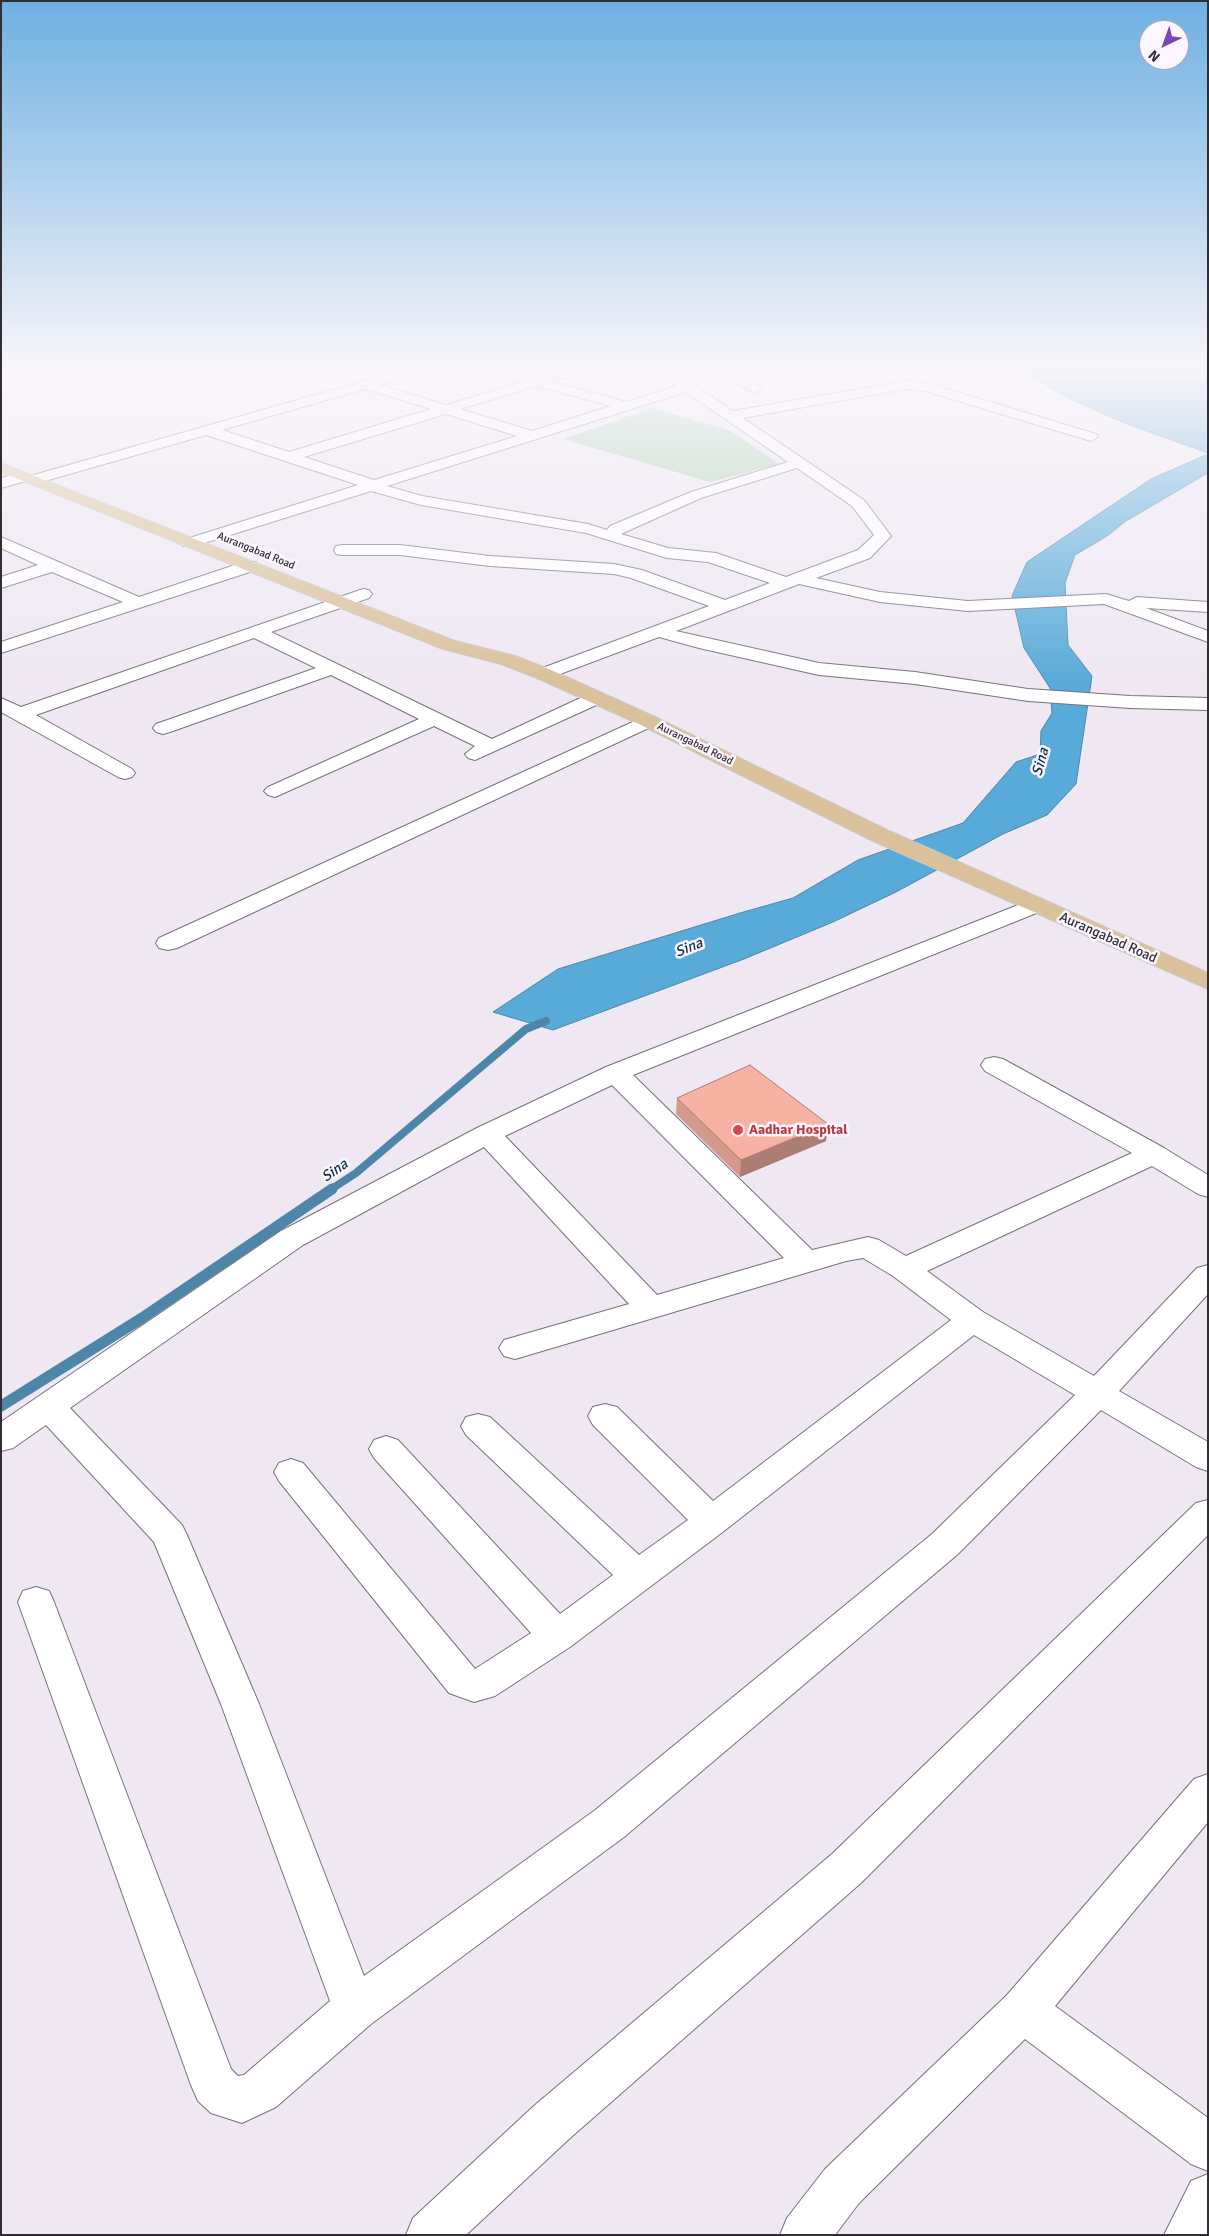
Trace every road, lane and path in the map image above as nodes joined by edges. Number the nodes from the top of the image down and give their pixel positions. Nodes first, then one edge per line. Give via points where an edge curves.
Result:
1 (46, 473) edge
2 (64, 473) edge
3 (335, 473) edge
4 (410, 473) edge
5 (764, 473) edge
6 (815, 473) edge
7 (15, 476) edge
8 (88, 483) dead end
9 (371, 486) junction
10 (188, 524) dead end
11 (216, 534) junction
12 (610, 536) junction
13 (1, 542) edge
14 (189, 543) junction
15 (342, 550) dead end
16 (53, 566) junction
17 (250, 566) junction
18 (791, 581) junction
19 (1, 583) edge
20 (363, 594) junction
21 (1098, 600) junction
22 (137, 602) junction
23 (341, 603) junction
24 (725, 606) junction
25 (1208, 606) edge
26 (658, 631) junction
27 (256, 632) junction
28 (1208, 637) edge
29 (1, 648) edge
30 (508, 660) junction
31 (331, 669) junction
32 (544, 674) junction
33 (596, 698) junction
34 (1, 704) edge
35 (1208, 704) edge
36 (20, 714) junction
37 (434, 719) junction
38 (648, 721) junction
39 (162, 728) dead end
40 (491, 746) junction
41 (472, 756) dead end
42 (125, 773) dead end
43 (275, 791) dead end
44 (1036, 905) junction
45 (168, 943) dead end
46 (1208, 982) edge
47 (994, 1065) dead end
48 (615, 1073) junction
49 (487, 1134) junction
50 (1154, 1154) junction
51 (1208, 1188) edge
52 (806, 1262) junction
53 (904, 1269) junction
54 (1208, 1274) edge
55 (651, 1308) junction
56 (972, 1320) junction
57 (515, 1348) dead end
58 (1097, 1394) junction
59 (48, 1406) junction
60 (604, 1416) dead end
61 (478, 1426) dead end
62 (1, 1439) edge
63 (386, 1450) dead end
64 (1208, 1458) edge
65 (291, 1472) dead end
66 (1208, 1513) edge
67 (712, 1521) junction
68 (638, 1576) junction
69 (36, 1602) dead end
70 (557, 1636) junction
71 (1208, 1792) edge
72 (355, 2009) junction
73 (1023, 2010) junction
74 (1208, 2146) edge
75 (1208, 2198) edge
76 (430, 2235) edge
77 (804, 2235) edge
78 (1188, 2235) edge

1 - 7 street
2 - 8 main road
3 - 9 street
4 - 9 street
5 - 12 street via 696,495 616,529
6 - 18 street via 858,503 883,536 864,554
7 - 14 main road, Aurangabad Road
9 - 11 street
9 - 12 street via 421,500 588,529
10 - 11 main road, Aurangabad Road
11 - 14 street
11 - 20 main road, Aurangabad Road
12 - 18 street via 667,553 710,557
13 - 16 street
14 - 17 main road, Aurangabad Road
15 - 24 street via 383,549 490,561 614,569
16 - 19 street
16 - 22 street
17 - 22 street
17 - 23 main road, Aurangabad Road
18 - 21 street via 880,597 968,606
18 - 24 street
20 - 23 street
20 - 30 main road, Aurangabad Road via 474,637
21 - 25 street
21 - 28 street
22 - 29 street
23 - 27 street
23 - 30 main road, Aurangabad Road via 449,645
24 - 26 street
26 - 32 street
26 - 35 street via 790,664 1028,695
27 - 31 street
27 - 36 street
30 - 32 main road, Aurangabad Road
31 - 37 street
31 - 39 street
32 - 33 main road, Aurangabad Road
33 - 38 main road, Aurangabad Road
33 - 40 street
34 - 36 street
36 - 42 street
37 - 40 street
37 - 43 street
38 - 44 main road, Aurangabad Road via 879,835
38 - 45 street
40 - 41 street
44 - 46 main road, Aurangabad Road
44 - 48 street
47 - 50 street
48 - 49 street
48 - 52 street
49 - 55 street
49 - 59 street via 292,1238
50 - 51 street
50 - 53 street
52 - 53 street via 868,1247
52 - 55 street
53 - 56 street
54 - 58 street
55 - 57 street
56 - 58 street
56 - 67 street
58 - 64 street
58 - 72 street via 945,1544 609,1824
59 - 62 street
59 - 72 street via 169,1535 240,1704
60 - 67 street
61 - 68 street
63 - 70 street
65 - 70 street via 468,1685 481,1685
66 - 76 street via 848,1868 552,2122
67 - 68 street
68 - 70 street
69 - 72 street via 214,2085 227,2097 242,2100 260,2091
71 - 73 street
73 - 74 street
73 - 77 street via 842,2186
75 - 78 street

